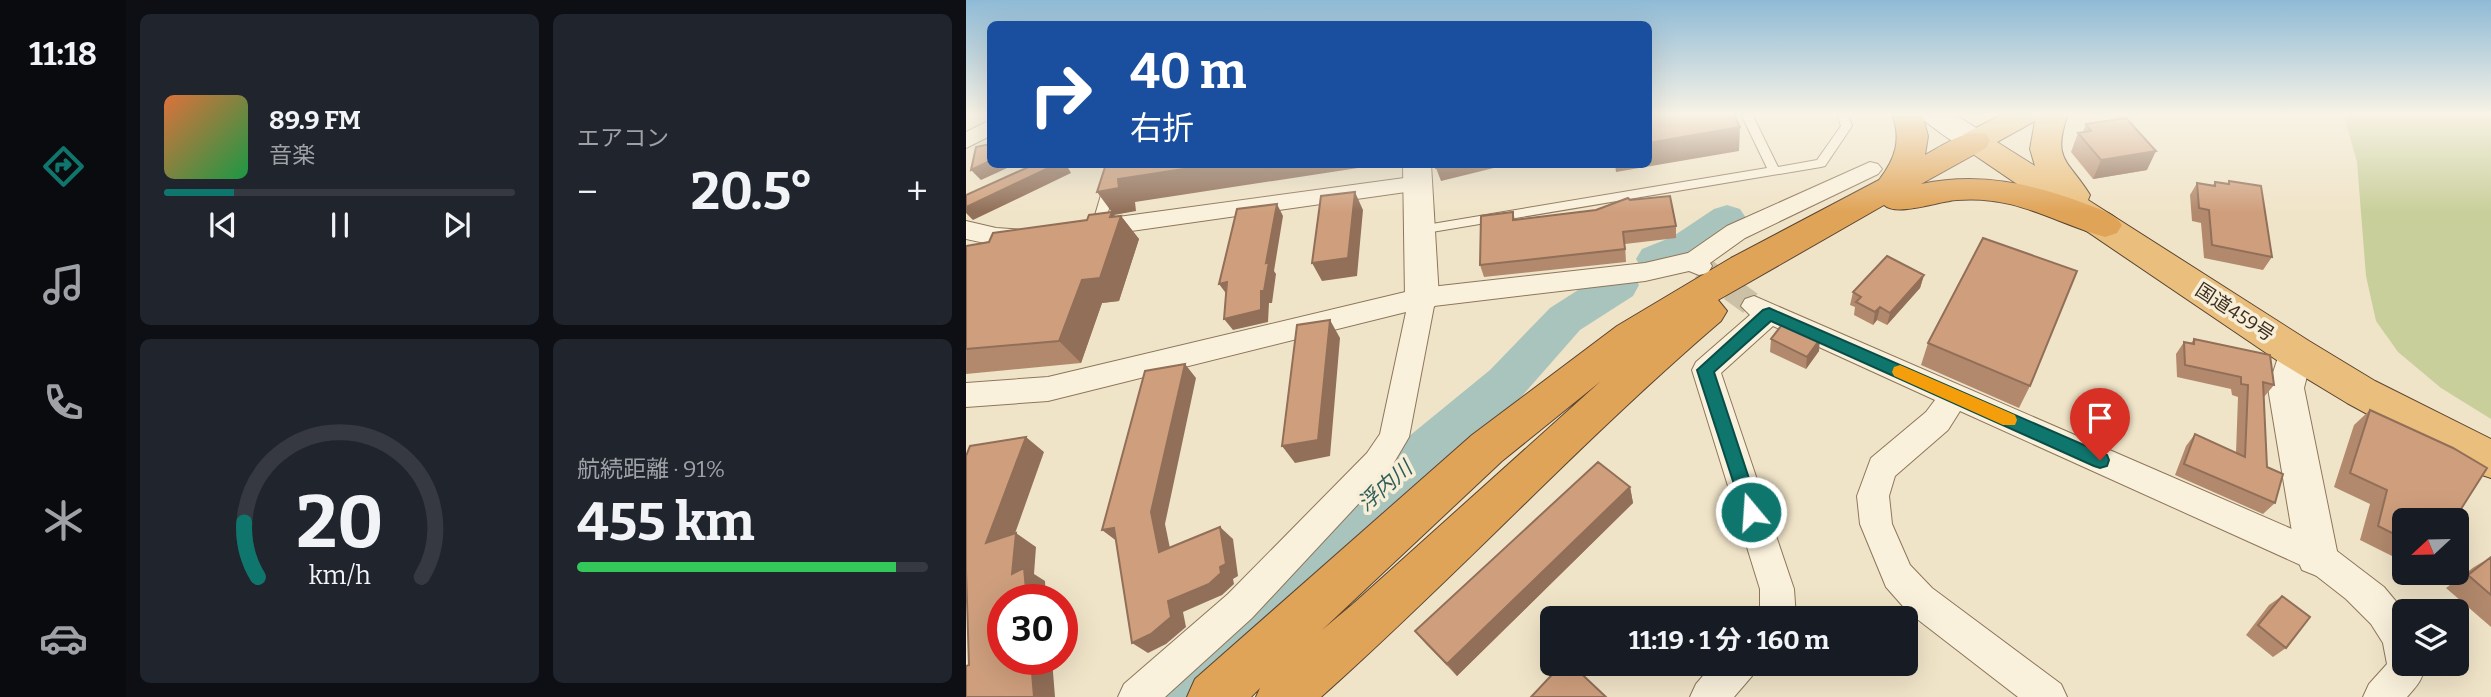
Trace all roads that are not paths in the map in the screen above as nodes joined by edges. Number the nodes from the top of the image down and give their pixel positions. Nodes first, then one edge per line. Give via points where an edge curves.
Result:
1 (1762, 147) edge
2 (1833, 147) edge
3 (1913, 147) edge
4 (1978, 147) edge
5 (1983, 147) edge
6 (2044, 147) edge
7 (1115, 168) edge
8 (1774, 171) junction
9 (1418, 174) edge
10 (1885, 187) junction
11 (2105, 225) junction
12 (1097, 229) junction
13 (966, 230) edge
14 (1420, 230) junction
15 (1422, 298) junction
16 (2295, 352) junction
17 (966, 395) edge
18 (1954, 396) junction
19 (2491, 460) edge
20 (2317, 556) junction
21 (1778, 606) edge
22 (2392, 624) edge
23 (1728, 676) edge
24 (2401, 676) edge
25 (1292, 692) edge
26 (1137, 697) edge
27 (1213, 697) edge
28 (1709, 697) edge
29 (2048, 697) edge
30 (2382, 697) edge

1 - 8 lane
2 - 8 lane via 1821,163
3 - 10 highway via 1906,166
4 - 10 highway
5 - 11 highway, 国道459号
6 - 11 highway via 2047,163 2064,185
7 - 12 lane
8 - 14 lane
9 - 12 street
9 - 14 street
10 - 11 highway via 1985,187 2051,202
10 - 15 street via 1736,232 1698,263
10 - 25 highway via 1709,310
10 - 27 highway via 1630,336 1488,448
11 - 16 highway, 国道459号
12 - 13 street via 996,237
14 - 15 street
15 - 17 street via 1048,389
15 - 26 street via 1394,437 1378,463 1240,606
16 - 19 highway, 国道459号
16 - 20 street via 2286,388
18 - 20 street
18 - 21 street via 1761,310 1706,370 1777,589
18 - 29 street via 1937,421 1882,468 1873,496 1877,524 1898,576 1920,600
20 - 22 street via 2357,585
23 - 28 street
24 - 30 street

